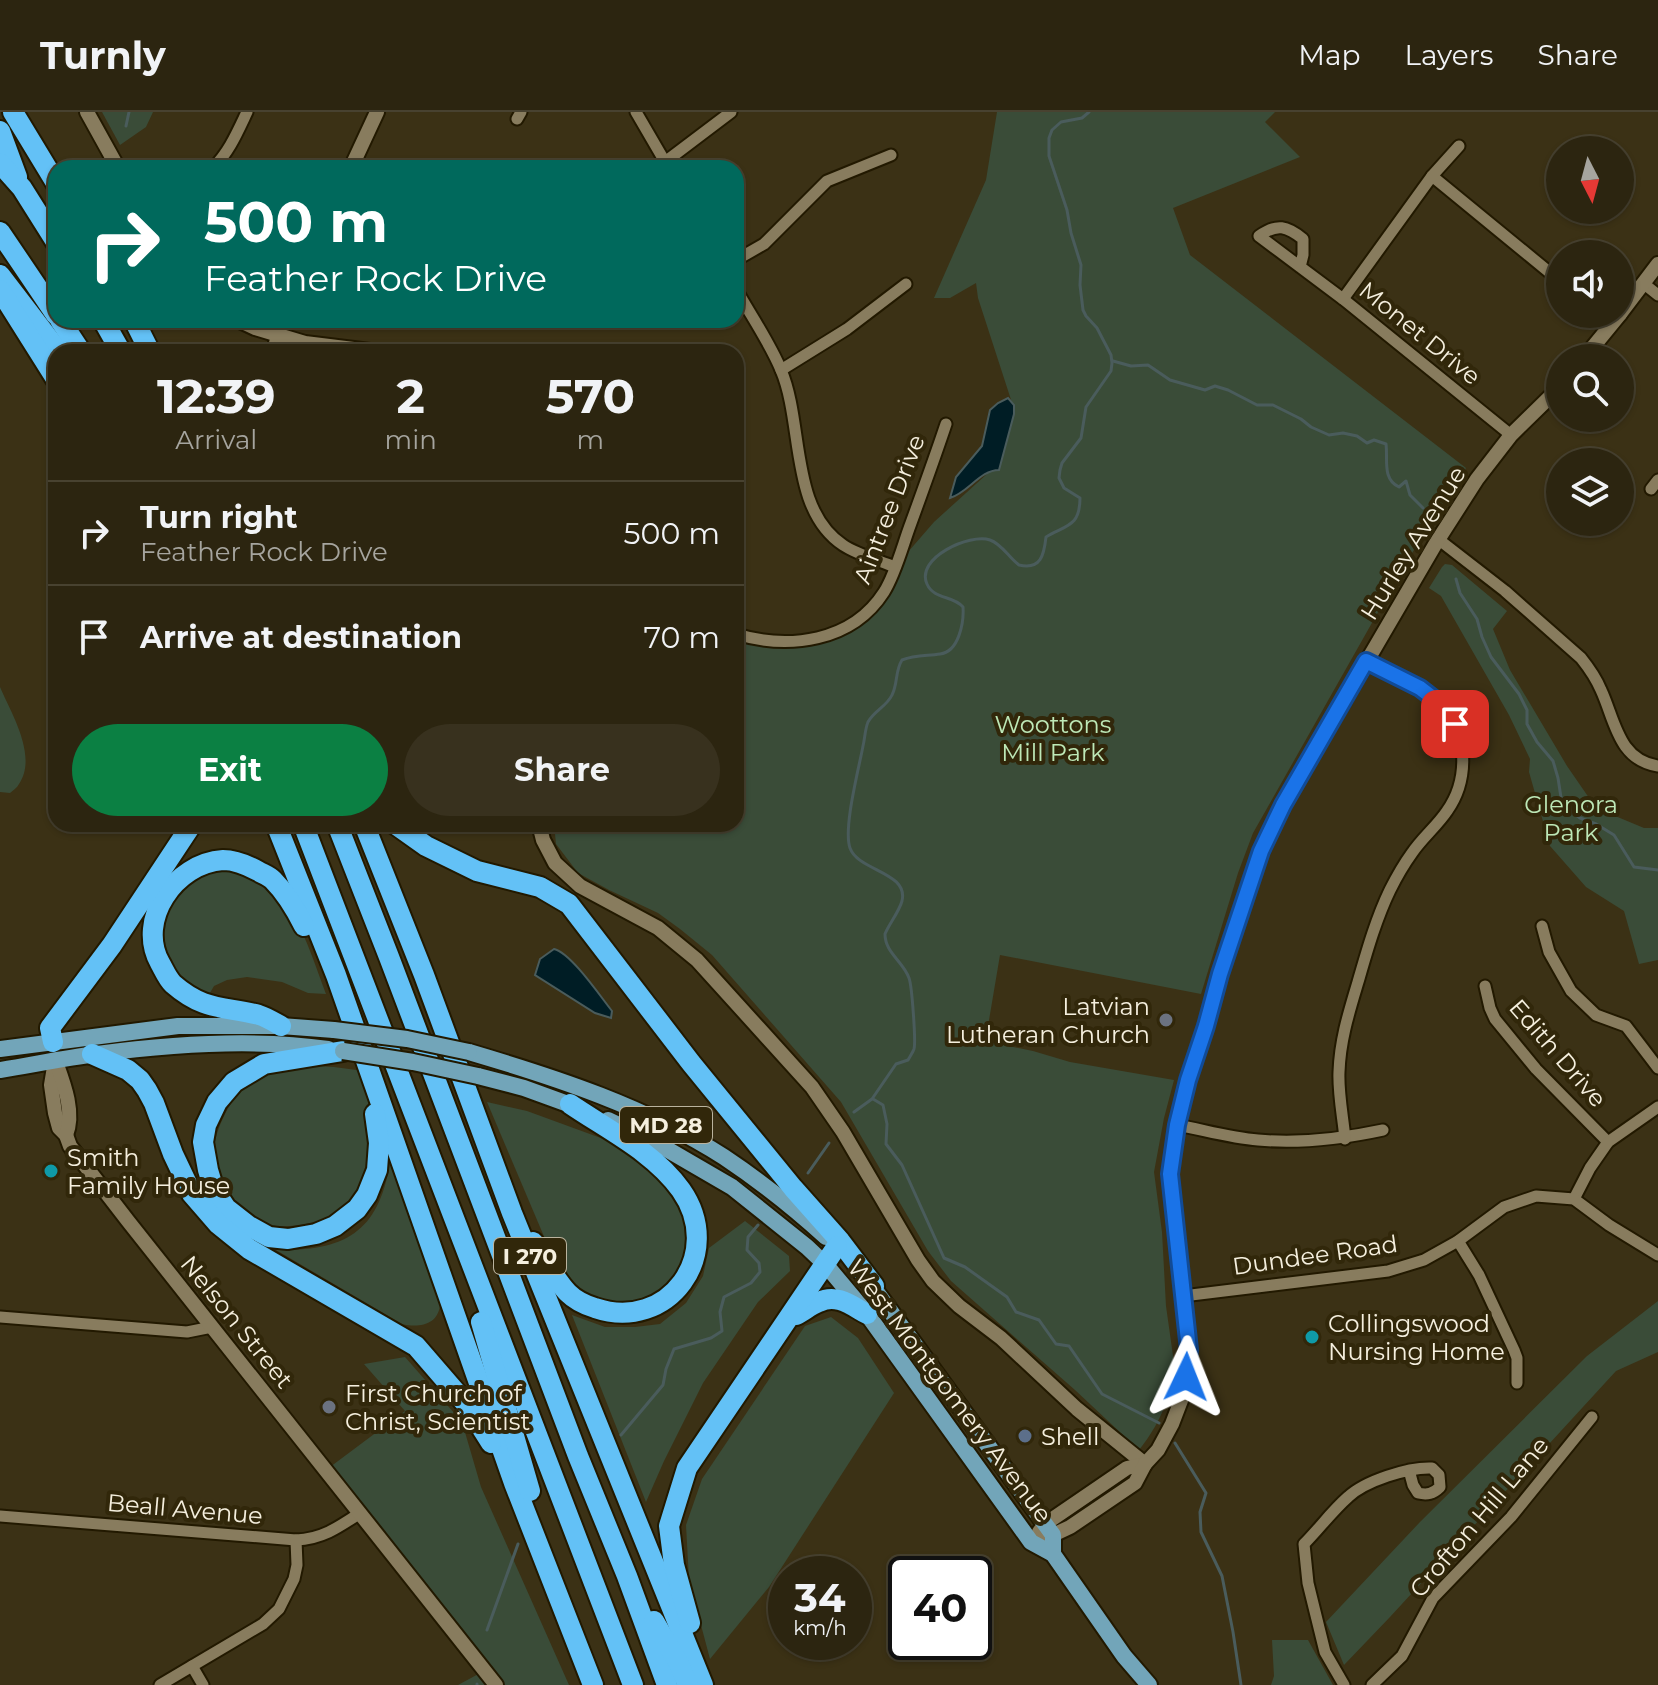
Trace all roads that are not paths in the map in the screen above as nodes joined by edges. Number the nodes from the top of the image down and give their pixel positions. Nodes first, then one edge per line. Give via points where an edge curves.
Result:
1 (13, 112) edge
2 (87, 112) edge
3 (247, 112) edge
4 (377, 112) edge
5 (636, 112) edge
6 (731, 112) edge
7 (0, 131) edge
8 (1459, 146) dead end
9 (891, 155) dead end
10 (114, 160) edge
11 (220, 160) edge
12 (355, 160) edge
13 (660, 160) edge
14 (671, 160) edge
15 (0, 163) edge
16 (48, 170) edge
17 (1432, 176) junction
18 (22, 188) junction
19 (48, 229) edge
20 (0, 232) edge
21 (744, 255) edge
22 (1658, 264) edge
23 (1300, 267) dead end
24 (1546, 270) edge
25 (0, 275) edge
26 (1643, 283) junction
27 (906, 284) dead end
28 (0, 290) edge
29 (1634, 293) edge
30 (1658, 295) edge
31 (1343, 299) junction
32 (48, 303) edge
33 (744, 303) edge
34 (282, 328) edge
35 (53, 344) edge
36 (313, 344) edge
37 (48, 366) edge
38 (781, 370) junction
39 (1546, 401) edge
40 (946, 424) dead end
41 (1511, 435) junction
42 (1438, 539) junction
43 (895, 567) junction
44 (744, 636) edge
45 (1366, 661) junction
46 (1658, 766) edge
47 (187, 832) edge
48 (279, 832) edge
49 (306, 832) edge
50 (340, 832) edge
51 (367, 832) edge
52 (406, 832) edge
53 (541, 832) edge
54 (1542, 926) dead end
55 (1485, 986) dead end
56 (344, 1000) junction
57 (281, 1026) junction
58 (0, 1049) edge
59 (343, 1051) junction
60 (54, 1052) junction
61 (92, 1054) junction
62 (368, 1066) junction
63 (1658, 1068) edge
64 (0, 1070) edge
65 (570, 1104) junction
66 (1658, 1107) edge
67 (1177, 1125) junction
68 (1383, 1130) dead end
69 (1345, 1139) junction
70 (1608, 1142) junction
71 (438, 1176) junction
72 (1574, 1199) junction
73 (512, 1213) junction
74 (1458, 1241) junction
75 (837, 1246) junction
76 (1658, 1255) edge
77 (826, 1265) junction
78 (874, 1286) junction
79 (1183, 1296) junction
80 (867, 1314) junction
81 (0, 1317) edge
82 (789, 1319) junction
83 (212, 1327) junction
84 (1517, 1383) dead end
85 (1592, 1417) dead end
86 (1145, 1464) junction
87 (1409, 1470) dead end
88 (514, 1483) junction
89 (360, 1513) junction
90 (0, 1516) edge
91 (1049, 1530) junction
92 (296, 1540) junction
93 (1031, 1542) junction
94 (1053, 1554) junction
95 (627, 1576) junction
96 (583, 1660) junction
97 (192, 1666) junction
98 (160, 1685) edge
99 (203, 1685) edge
100 (496, 1685) edge
101 (593, 1685) edge
102 (633, 1685) edge
103 (667, 1685) edge
104 (688, 1685) edge
105 (705, 1685) edge
106 (1149, 1685) edge
107 (1344, 1685) edge
108 (1372, 1685) edge

1 - 16 highway
2 - 10 street
3 - 11 street
4 - 12 street
5 - 13 street
6 - 14 street
7 - 18 highway
8 - 17 street
9 - 21 street via 827,181 764,244
15 - 18 highway
17 - 24 street
17 - 31 street
18 - 19 highway
20 - 32 highway
22 - 26 street
23 - 31 street, Monet Drive
25 - 35 highway
26 - 29 street
26 - 30 street
27 - 38 street
28 - 37 highway
31 - 41 street, Monet Drive
33 - 38 street
34 - 36 street
38 - 43 street via 817,519 845,547
39 - 41 street, Hurley Avenue
40 - 43 street, Aintree Drive
41 - 42 street, Hurley Avenue
42 - 45 street, Hurley Avenue
42 - 46 street via 1581,658 1603,692 1620,740 1632,754
43 - 44 street, Aintree Drive via 870,610 828,635 789,643
45 - 67 street, Hurley Avenue via 1261,851
45 - 69 street via 1442,705 1455,724 1463,755 1455,799 1411,854 1368,947 1342,1038 1338,1076
47 - 60 highway via 50,1028
48 - 56 highway
49 - 71 highway, I 270
50 - 95 highway, I 270
51 - 73 highway, I 270
52 - 78 highway via 477,871 540,887 569,904
53 - 86 street via 555,863 580,886 658,928 697,960 812,1087 933,1281
54 - 63 street via 1549,952 1571,991 1596,1015 1626,1026
55 - 70 street, Edith Drive via 1495,1019
56 - 57 highway via 295,909 272,878 244,863 222,860 197,867 162,899 152,927 154,952 170,981 192,998 261,1015
56 - 62 highway
57 - 60 main road, West Montgomery Avenue / MD 28 via 178,1026
57 - 75 main road, West Montgomery Avenue / MD 28, bridge via 407,1039 469,1052 630,1107 735,1165
58 - 60 main road, West Montgomery Avenue / MD 28
59 - 61 main road, West Montgomery Avenue / MD 28 via 222,1044
59 - 62 highway via 264,1064 234,1082 217,1102 203,1142 208,1170 226,1208 249,1226 269,1237 288,1239 335,1226 357,1209 377,1170 379,1143
59 - 65 main road, West Montgomery Avenue / MD 28, bridge via 478,1076
60 - 61 main road, West Montgomery Avenue / MD 28
60 - 64 main road, West Montgomery Avenue / MD 28
60 - 83 street, Nelson Street via 51,1085 59,1128
61 - 88 highway via 140,1080 192,1194 218,1224 249,1249 416,1346 467,1405
62 - 88 highway
65 - 73 highway via 652,1159 680,1189 695,1219 693,1265 675,1291 648,1309 598,1309 568,1293
65 - 77 main road, West Montgomery Avenue / MD 28 via 658,1144 732,1187
66 - 70 street
67 - 69 street via 1256,1140
67 - 79 street, Hurley Avenue via 1170,1174
68 - 69 street
70 - 72 street
71 - 96 highway
71 - 102 highway, I 270
72 - 74 street, Dundee Road via 1536,1196 1504,1207
72 - 76 street
73 - 105 highway, I 270
74 - 79 street, Dundee Road via 1424,1260 1388,1271
74 - 84 street via 1514,1350
75 - 77 highway
75 - 78 main road, MD 28
77 - 80 main road, West Montgomery Avenue / MD 28
77 - 82 highway
78 - 91 main road, West Montgomery Avenue / MD 28
79 - 86 street, Hurley Avenue via 1189,1350 1185,1390 1158,1450
80 - 82 highway via 831,1299
80 - 93 main road, West Montgomery Avenue / MD 28
81 - 83 street via 187,1332
82 - 105 highway via 687,1468 669,1526
83 - 89 street, Nelson Street
85 - 108 street, Crofton Hill Lane via 1511,1517 1433,1598 1402,1656
86 - 91 street via 1127,1468
87 - 107 street via 1350,1494 1304,1544 1325,1652
88 - 96 highway
89 - 92 street, Beall Avenue via 328,1535
89 - 100 street, Nelson Street
90 - 92 street, Beall Avenue
91 - 93 street
91 - 94 main road, West Montgomery Avenue
92 - 97 street via 294,1579 279,1609
93 - 94 main road, West Montgomery Avenue / MD 28
94 - 106 main road, West Montgomery Avenue / MD 28
95 - 103 highway, I 270
95 - 104 highway
96 - 101 highway
97 - 98 street
97 - 99 street

